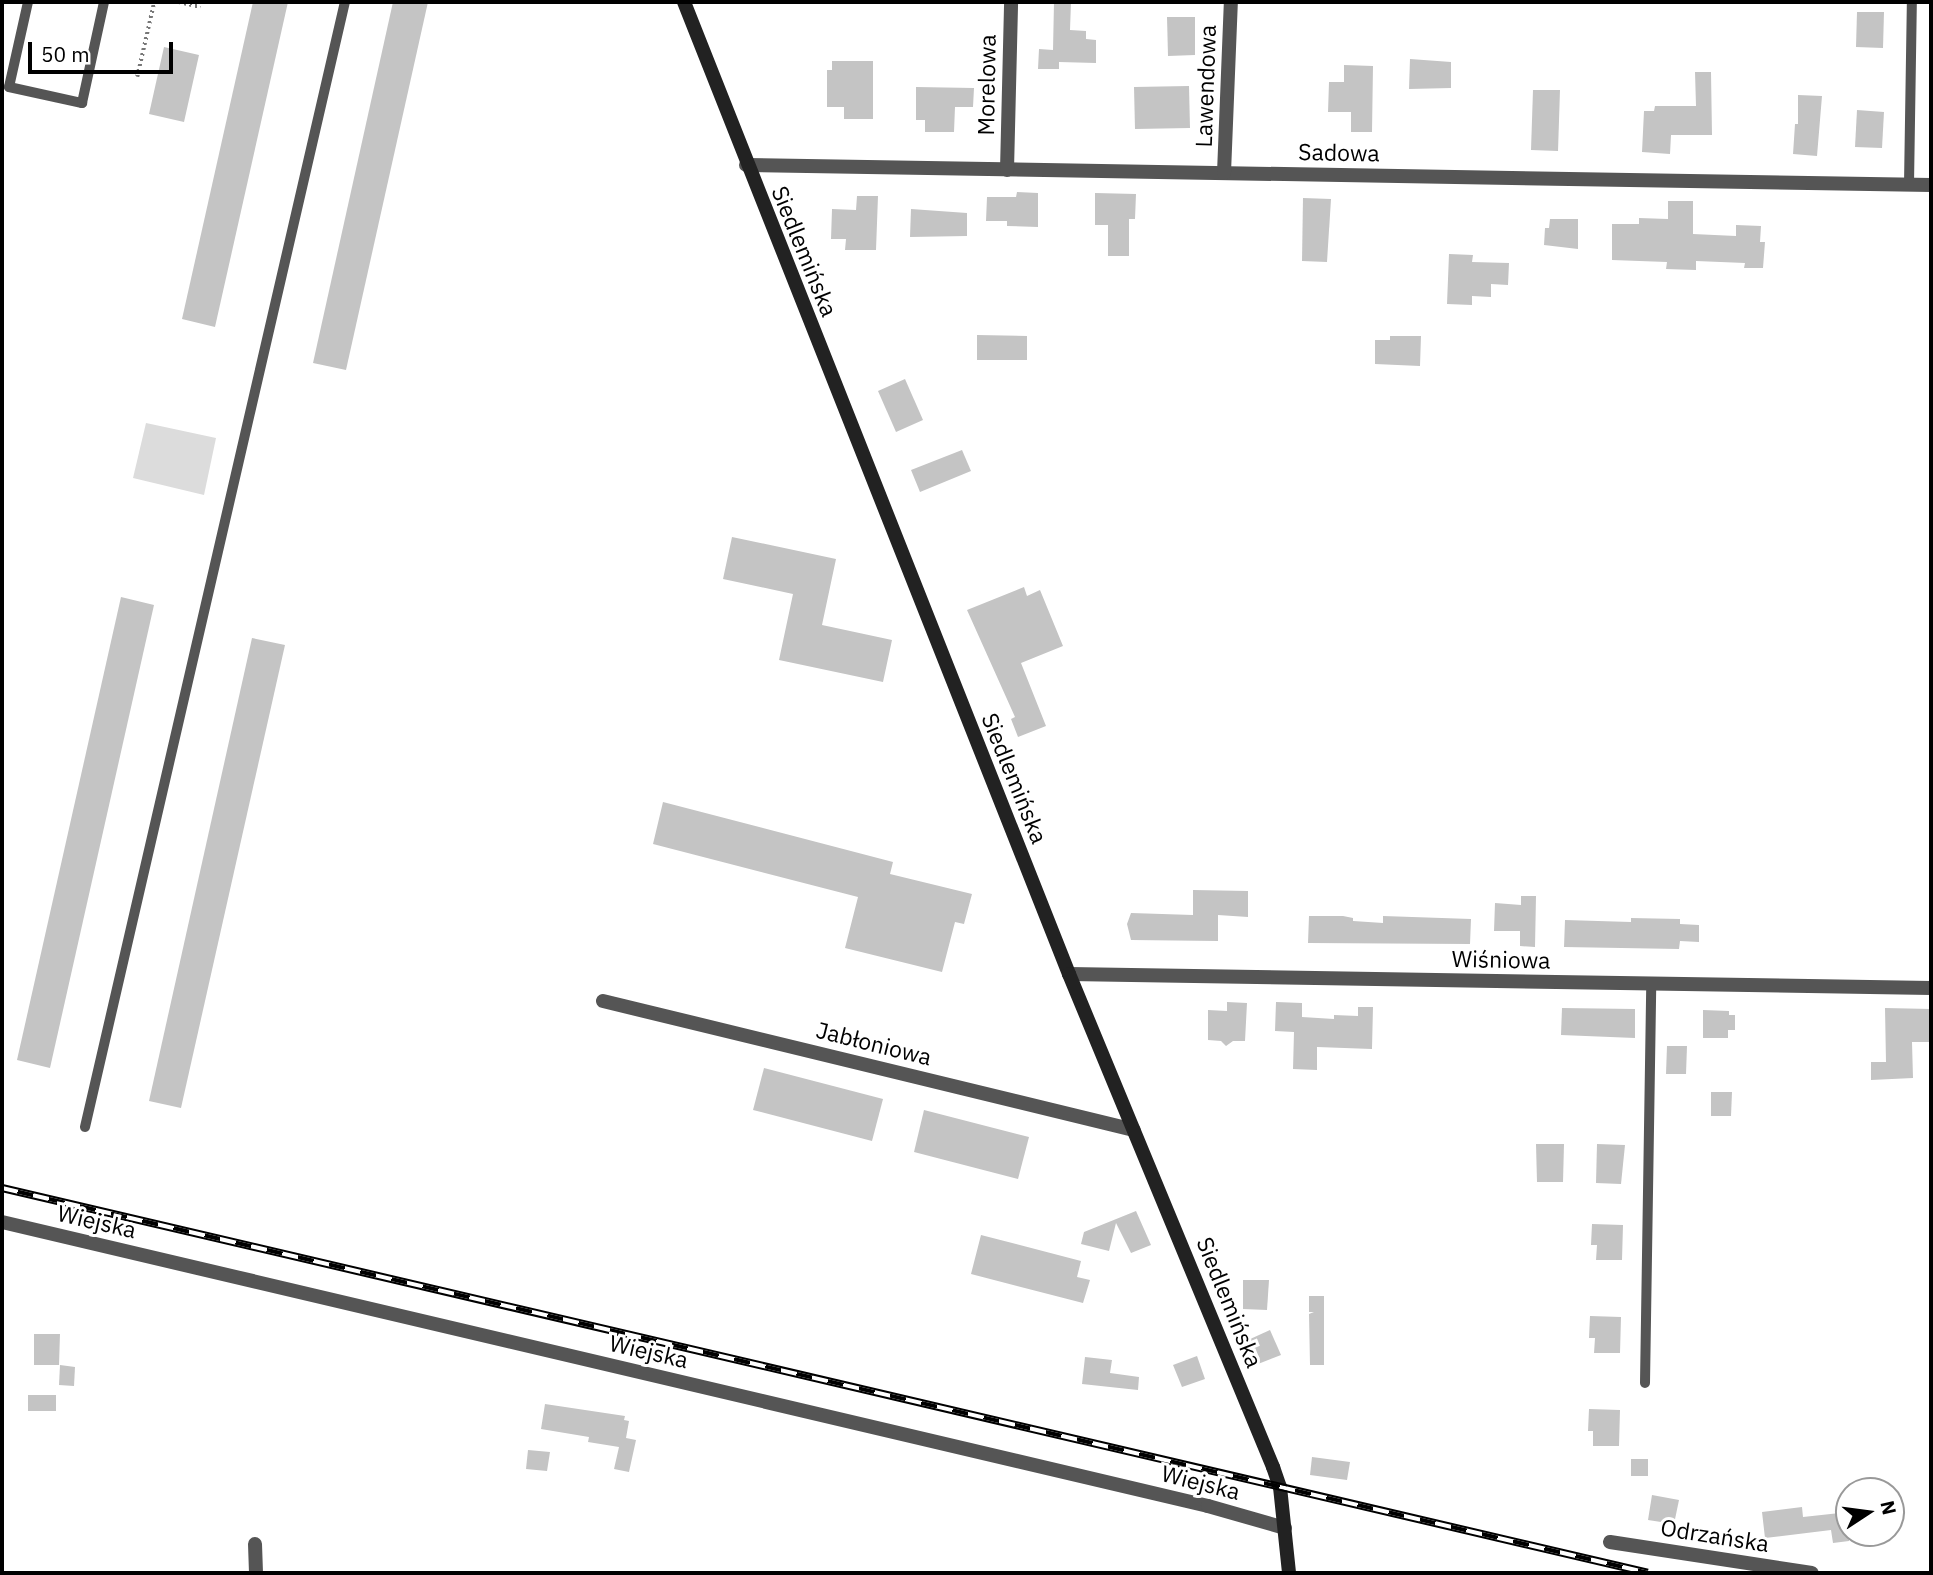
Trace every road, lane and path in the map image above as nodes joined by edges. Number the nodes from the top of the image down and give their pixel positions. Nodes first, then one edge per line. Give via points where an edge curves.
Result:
1 (28, 2) edge
2 (104, 2) edge
3 (154, 2) edge
4 (179, 2) edge
5 (345, 2) edge
6 (684, 2) edge
7 (1011, 2) edge
8 (1231, 2) edge
9 (1912, 2) edge
10 (200, 7) dead end
11 (137, 77) dead end
12 (747, 165) junction
13 (1007, 170) junction
14 (1224, 173) junction
15 (1909, 184) junction
16 (1931, 185) edge
17 (1069, 974) junction
18 (1651, 984) junction
19 (1931, 988) edge
20 (603, 1001) dead end
21 (85, 1127) dead end
22 (1134, 1130) junction
23 (2, 1222) edge
24 (1645, 1383) dead end
25 (1285, 1528) junction
26 (1610, 1542) dead end
27 (255, 1544) dead end
28 (256, 1573) edge
29 (1289, 1573) edge
30 (1812, 1573) edge

1 - 2 lane via 9,87 82,103
3 - 11 path
4 - 10 path
5 - 21 lane
6 - 12 street, Siedlemińska
7 - 13 street, Morelowa
8 - 14 street, Lawendowa
9 - 15 lane
12 - 13 street, Sadowa
12 - 17 street, Siedlemińska
13 - 14 street, Sadowa
14 - 15 street, Sadowa
15 - 16 street, Sadowa
17 - 18 street, Wiśniowa
17 - 22 street, Siedlemińska
18 - 19 street, Wiśniowa
18 - 24 lane
20 - 22 street, Jabłoniowa
22 - 25 street, Siedlemińska via 1273,1467
23 - 25 street, Wiejska via 1208,1506
25 - 29 street, Siedlemińska
26 - 30 street, Odrzańska
27 - 28 street

